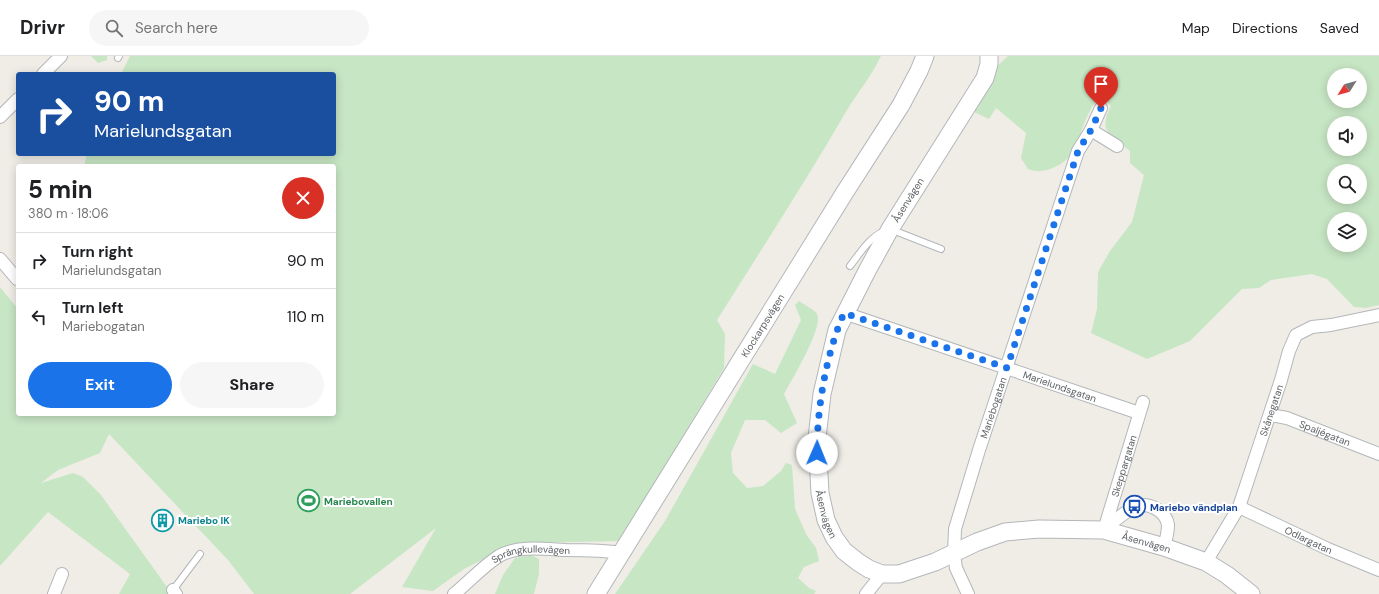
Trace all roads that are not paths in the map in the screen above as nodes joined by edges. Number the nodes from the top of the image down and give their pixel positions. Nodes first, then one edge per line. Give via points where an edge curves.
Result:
1 (61, 56) edge
2 (925, 56) edge
3 (989, 56) edge
4 (45, 72) edge
5 (16, 101) edge
6 (1101, 108) dead end
7 (0, 118) edge
8 (1091, 130) junction
9 (1117, 146) dead end
10 (890, 229) junction
11 (941, 249) dead end
12 (0, 259) edge
13 (850, 266) dead end
14 (16, 278) edge
15 (844, 313) junction
16 (1379, 315) edge
17 (1007, 368) junction
18 (1141, 408) joint
19 (1270, 414) junction
20 (1379, 454) edge
21 (1239, 507) junction
22 (1104, 530) junction
23 (1164, 547) junction
24 (621, 553) junction
25 (200, 554) dead end
26 (954, 554) junction
27 (1206, 562) junction
28 (1379, 570) edge
29 (62, 574) dead end
30 (882, 574) junction
31 (175, 592) edge
32 (54, 594) edge
33 (454, 594) edge
34 (596, 594) edge
35 (866, 594) edge
36 (968, 594) edge
37 (1251, 594) edge

1 - 4 street
2 - 24 street, Klockarpsvägen via 901,105
3 - 10 street, Åsenvägen via 985,78
5 - 7 street
6 - 8 street, Mariebogatan
8 - 9 street
8 - 17 street, Mariebogatan via 1078,151
10 - 11 lane
10 - 13 lane via 875,236
10 - 15 street, Åsenvägen
12 - 14 street
15 - 17 street, Marielundsgatan
15 - 30 street, Åsenvägen via 836,330 822,394 817,438 820,493 826,520 844,551 863,566
16 - 19 street, Skånegatan via 1312,327 1296,335
17 - 18 street, Marielundsgatan
17 - 26 street, Mariebogatan via 955,529
18 - 22 street, Skeppargatan
19 - 20 street, Spaljégatan via 1287,418
19 - 21 street, Skånegatan
21 - 27 street, Skånegatan
21 - 28 street, Odlargatan
22 - 23 street, Åsenvägen
22 - 23 street via 1114,520 1135,507 1149,506 1156,508 1166,518 1168,531
22 - 26 street, Åsenvägen via 1039,529 1005,532
23 - 27 street, Åsenvägen
24 - 33 street, Sprängkullevägen via 532,549 510,552 492,562
24 - 34 street, Klockarpsvägen
25 - 31 lane
26 - 30 street, Åsenvägen via 899,574
26 - 36 street, Mariebogatan via 956,568
27 - 37 street, Åsenvägen
29 - 32 street
30 - 35 street

